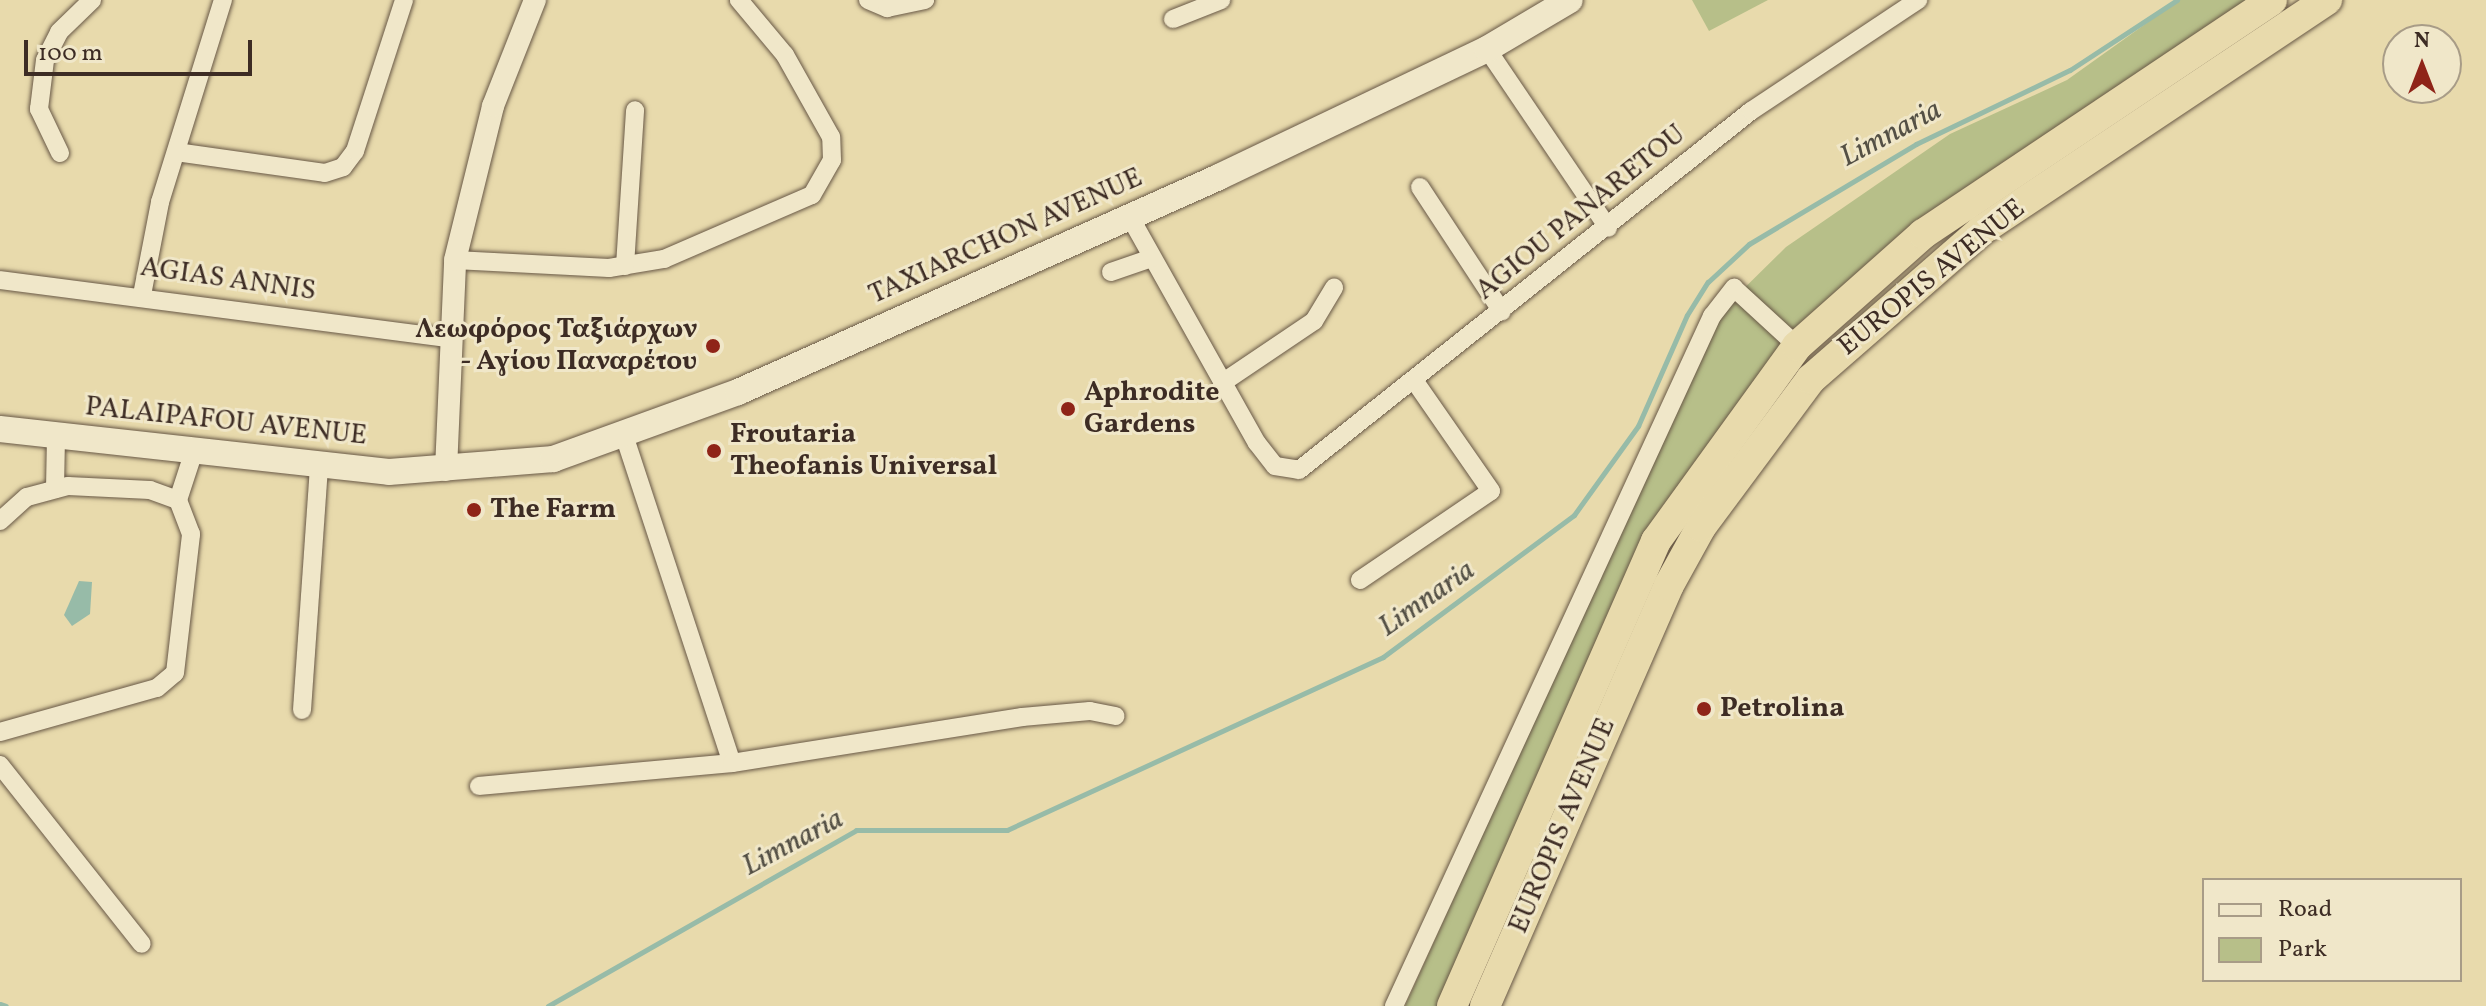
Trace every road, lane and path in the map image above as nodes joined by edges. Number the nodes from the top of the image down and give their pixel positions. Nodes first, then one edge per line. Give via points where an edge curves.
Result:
1 (92, 0) edge
2 (404, 0) edge
3 (535, 0) edge
4 (739, 0) edge
5 (868, 0) edge
6 (925, 0) edge
7 (1221, 0) edge
8 (1570, 0) edge
9 (1918, 0) edge
10 (2272, 0) edge
11 (2327, 0) edge
12 (218, 1) edge
13 (1173, 19) dead end
14 (1487, 49) junction
15 (635, 110) dead end
16 (176, 152) junction
17 (60, 153) dead end
18 (1420, 187) dead end
19 (1130, 217) junction
20 (1608, 228) junction
21 (1152, 258) junction
22 (455, 260) junction
23 (625, 266) junction
24 (1111, 272) dead end
25 (0, 280) edge
26 (1334, 288) dead end
27 (142, 295) junction
28 (1502, 312) junction
29 (448, 338) junction
30 (1797, 346) junction
31 (1222, 383) junction
32 (1416, 383) junction
33 (0, 429) edge
34 (624, 435) junction
35 (56, 436) junction
36 (193, 454) junction
37 (319, 467) junction
38 (446, 470) junction
39 (55, 489) junction
40 (178, 500) junction
41 (0, 521) edge
42 (1360, 580) dead end
43 (302, 710) dead end
44 (1116, 716) dead end
45 (0, 732) edge
46 (732, 763) junction
47 (0, 765) edge
48 (479, 786) dead end
49 (142, 944) dead end
50 (1394, 1006) edge
51 (1452, 1006) edge
52 (1485, 1006) edge

1 - 17 street via 59,32 45,60 39,109
2 - 16 street via 355,151 343,167 325,173
3 - 22 street via 476,162
4 - 23 street via 785,55 831,137 825,181 812,195 705,246
5 - 6 street via 887,8
7 - 13 street
8 - 14 main road, TAXIARCHON AVENUE
9 - 20 street, AGIOU PANARETOU via 1751,111
10 - 30 highway, EUROPIS AVENUE via 1923,234
11 - 52 highway, EUROPIS AVENUE via 1982,230 1811,379 1701,527 1669,585
12 - 16 street
14 - 19 main road, TAXIARCHON AVENUE
14 - 20 street
15 - 23 street
16 - 27 street
18 - 28 street
19 - 21 street
19 - 34 main road, TAXIARCHON AVENUE via 738,392
20 - 28 street, AGIOU PANARETOU
21 - 24 street
21 - 31 street
22 - 23 street
22 - 29 street
25 - 27 street, AGIAS ANNIS
26 - 31 street via 1314,321
27 - 29 street, AGIAS ANNIS
28 - 32 street, AGIOU PANARETOU
29 - 38 street
30 - 50 street via 1734,288 1712,316
30 - 51 highway, EUROPIS AVENUE via 1656,541
31 - 32 street, AGIOU PANARETOU via 1257,443 1284,470 1299,470 1338,445
32 - 42 street via 1491,491
33 - 35 main road, PALAIPAFOU AVENUE
34 - 38 main road, TAXIARCHON AVENUE via 520,466
34 - 46 street
35 - 36 main road, PALAIPAFOU AVENUE
35 - 39 street
36 - 37 main road, PALAIPAFOU AVENUE
36 - 40 street
37 - 38 main road, PALAIPAFOU AVENUE
37 - 43 street
39 - 40 street via 113,486
39 - 41 street via 27,497
40 - 45 street via 191,534 175,673 157,688
44 - 46 street via 1090,711 949,725
46 - 48 street
47 - 49 street

